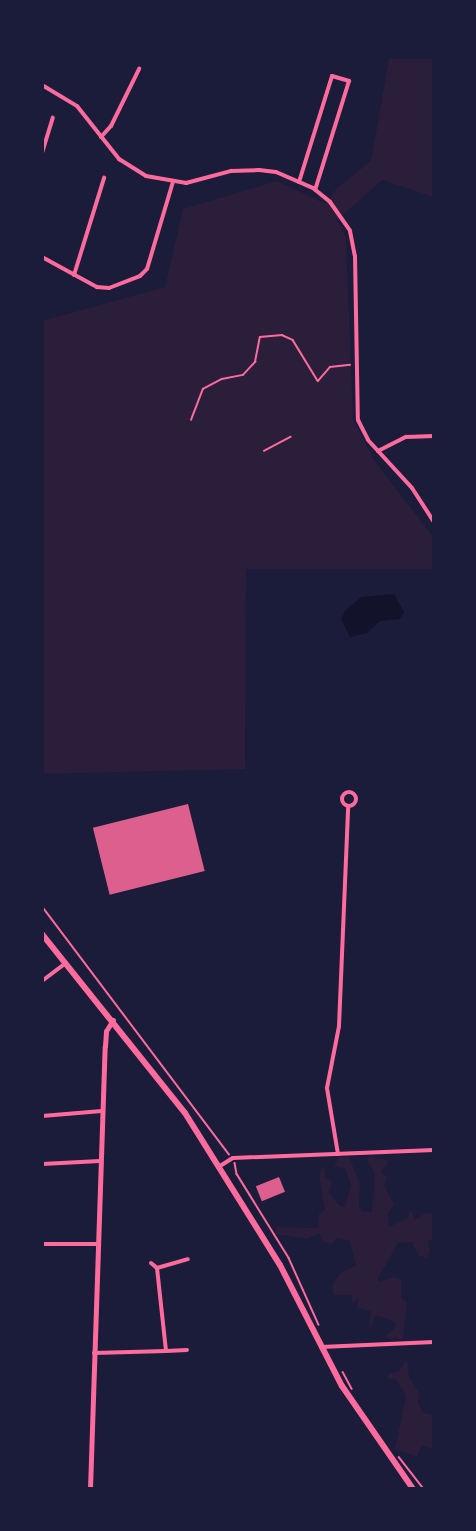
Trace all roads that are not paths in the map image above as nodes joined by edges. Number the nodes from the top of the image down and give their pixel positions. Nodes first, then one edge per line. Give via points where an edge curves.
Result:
1 (139, 69) dead end
2 (42, 85) edge
3 (53, 118) dead end
4 (101, 137) junction
5 (42, 153) edge
6 (104, 178) dead end
7 (173, 182) junction
8 (299, 182) junction
9 (315, 190) junction
10 (42, 257) edge
11 (74, 275) junction
12 (434, 436) edge
13 (378, 451) junction
14 (434, 522) edge
15 (348, 807) dead end
16 (42, 934) edge
17 (67, 963) junction
18 (42, 981) edge
19 (113, 1020) junction
20 (102, 1111) junction
21 (42, 1116) edge
22 (434, 1150) edge
23 (338, 1154) junction
24 (100, 1161) junction
25 (42, 1164) edge
26 (220, 1166) junction
27 (42, 1244) edge
28 (98, 1244) junction
29 (188, 1259) dead end
30 (151, 1263) dead end
31 (158, 1268) junction
32 (434, 1342) edge
33 (321, 1347) junction
34 (187, 1350) dead end
35 (166, 1351) junction
36 (94, 1353) junction
37 (90, 1489) edge
38 (413, 1489) edge

1 - 4 street via 111,126
2 - 4 street via 77,106
3 - 5 street
4 - 7 street via 128,166 146,176
6 - 11 street
7 - 8 street via 259,170
7 - 11 street via 142,274 105,288
8 - 9 street
8 - 9 street via 332,76 349,81
9 - 13 street via 350,231 356,269 356,411 364,434
10 - 11 street
12 - 13 street via 406,437
13 - 14 street via 412,488
15 - 23 street via 339,1026 327,1088
16 - 17 main road
17 - 18 street
17 - 19 main road
19 - 20 street via 106,1030
19 - 26 main road via 185,1113
20 - 21 street
20 - 24 street
22 - 23 street
23 - 26 street via 233,1158
24 - 25 street
24 - 28 street
26 - 33 main road via 280,1265
27 - 28 street
28 - 36 street
29 - 31 street
30 - 31 street
31 - 35 street
32 - 33 street
33 - 38 main road via 385,1454
34 - 35 street
35 - 36 street
36 - 37 street

